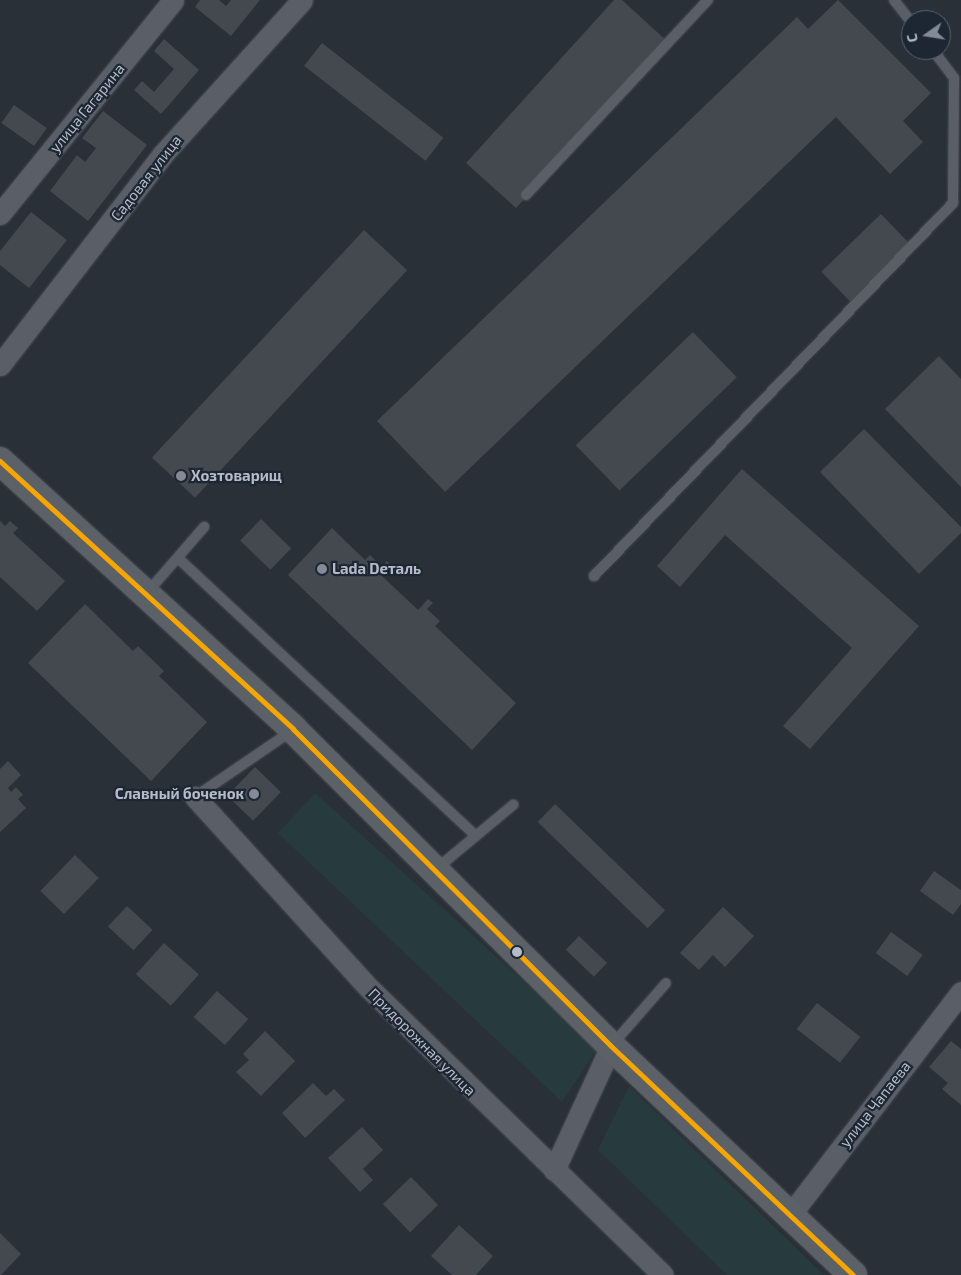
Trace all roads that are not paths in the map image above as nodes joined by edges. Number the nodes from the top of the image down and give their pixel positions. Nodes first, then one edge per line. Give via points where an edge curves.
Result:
1 (173, 0) edge
2 (302, 0) edge
3 (708, 0) edge
4 (894, 0) edge
5 (902, 10) edge
6 (940, 60) edge
7 (526, 195) dead end
8 (0, 214) edge
9 (0, 365) edge
10 (0, 461) edge
11 (204, 527) dead end
12 (179, 559) junction
13 (594, 576) dead end
14 (146, 594) junction
15 (293, 729) junction
16 (195, 797) joint
17 (513, 805) dead end
18 (476, 836) junction
19 (435, 870) junction
20 (666, 983) dead end
21 (961, 992) edge
22 (611, 1046) junction
23 (554, 1170) junction
24 (790, 1215) junction
25 (663, 1275) edge
26 (853, 1275) edge

1 - 8 street, улица Гагарина
2 - 9 street, Садовая улица via 163,154
3 - 7 lane
4 - 5 lane
6 - 13 lane via 954,78 953,203
10 - 14 main road
11 - 12 lane
12 - 14 lane
12 - 18 lane
14 - 15 main road
15 - 16 lane
15 - 19 main road
16 - 23 street, Придорожная улица via 370,990
17 - 18 lane
18 - 19 lane
19 - 22 main road
20 - 22 lane
21 - 24 street, улица Чапаева
22 - 23 street
22 - 24 main road
23 - 25 street, Придорожная улица
24 - 26 main road

